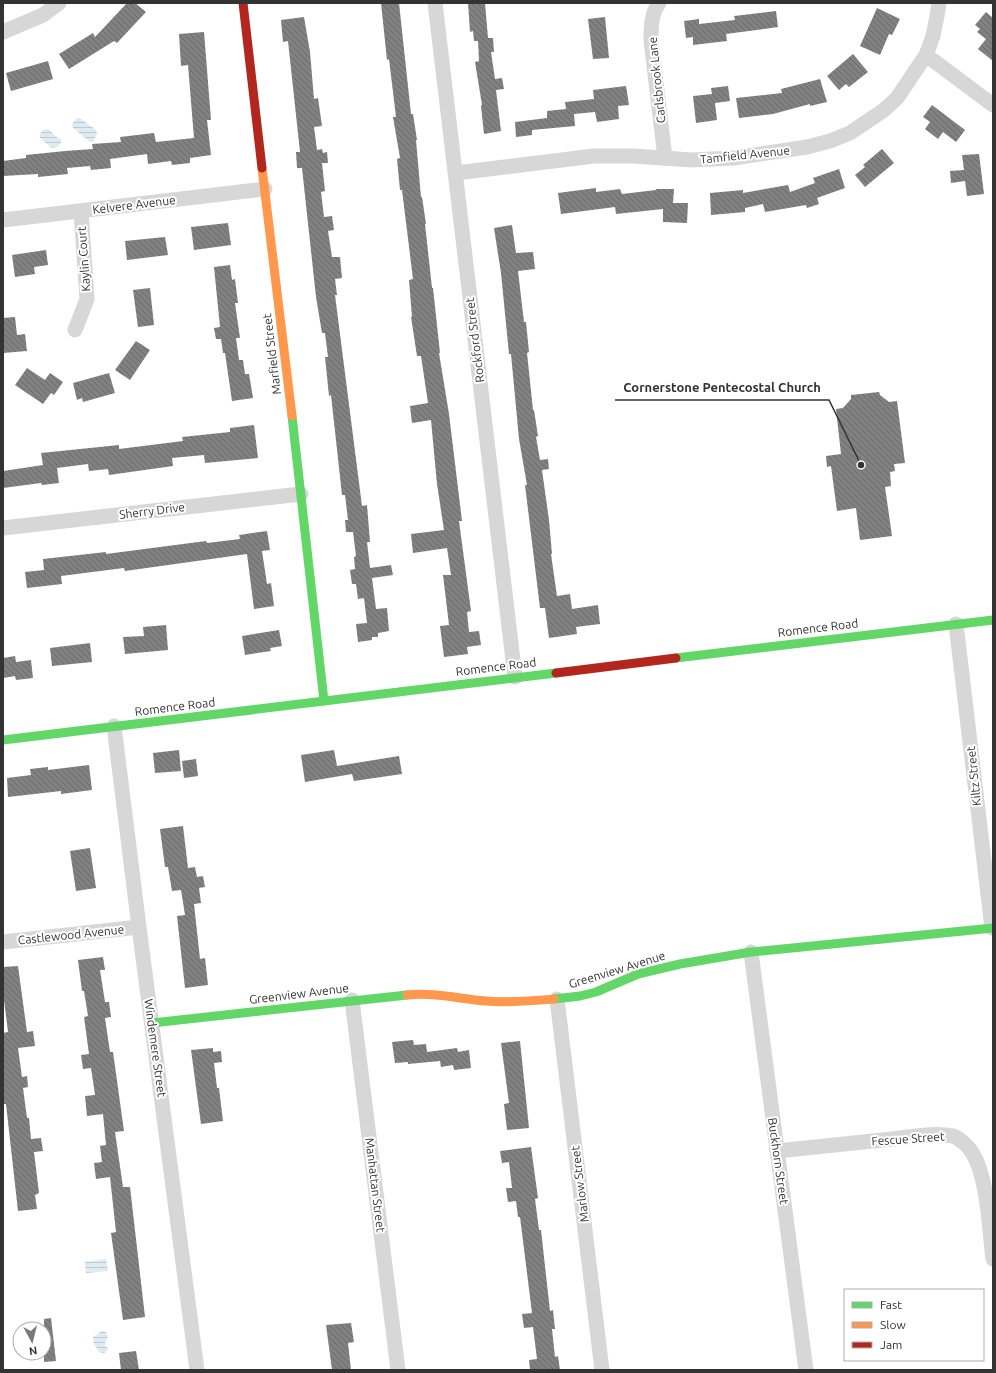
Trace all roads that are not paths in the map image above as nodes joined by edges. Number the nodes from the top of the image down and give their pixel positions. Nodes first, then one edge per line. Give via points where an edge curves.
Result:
1 (59, 3) edge
2 (243, 3) edge
3 (435, 3) edge
4 (659, 3) edge
5 (939, 3) edge
6 (3, 32) edge
7 (926, 55) junction
8 (993, 106) edge
9 (665, 158) junction
10 (456, 173) junction
11 (265, 189) junction
12 (81, 211) junction
13 (3, 220) edge
14 (75, 330) dead end
15 (301, 494) junction
16 (3, 528) edge
17 (993, 620) edge
18 (956, 624) junction
19 (515, 677) junction
20 (324, 701) junction
21 (114, 726) junction
22 (3, 740) edge
23 (139, 927) junction
24 (992, 928) edge
25 (3, 942) edge
26 (750, 952) junction
27 (558, 999) junction
28 (352, 1000) junction
29 (152, 1024) junction
30 (777, 1151) junction
31 (993, 1259) edge
32 (197, 1370) edge
33 (398, 1370) edge
34 (602, 1370) edge
35 (806, 1370) edge

1 - 6 street via 37,18
2 - 11 street, Marfield Street
3 - 10 street, Rockford Street
4 - 9 street, Carlsbrook Lane via 654,10 652,40
5 - 7 street, Tamfield Avenue via 933,36
7 - 8 street
7 - 9 street, Tamfield Avenue via 897,98 850,133 807,147 734,158
9 - 10 street, Tamfield Avenue via 594,156
10 - 19 street, Rockford Street
11 - 12 street, Kelvere Avenue
11 - 15 street, Marfield Street
12 - 13 street, Kelvere Avenue
12 - 14 street, Kaylin Court via 87,300
15 - 16 street, Sherry Drive
15 - 20 street, Marfield Street
17 - 18 street, Romence Road
18 - 19 street, Romence Road
18 - 24 street, Kiltz Street
19 - 20 street, Romence Road
20 - 21 street, Romence Road
21 - 22 street, Romence Road
21 - 23 street, Windemere Street
23 - 25 street, Castlewood Avenue
23 - 29 street, Windemere Street
24 - 26 street, Greenview Avenue
26 - 27 street, Greenview Avenue via 638,974 596,992
26 - 30 street, Buckhorn Street
27 - 28 street, Greenview Avenue via 514,1002 414,994
27 - 34 street, Marlow Street
28 - 29 street, Greenview Avenue
28 - 33 street, Manhattan Street
29 - 32 street, Windemere Street
30 - 31 street, Fescue Street via 914,1137 954,1137 973,1154 980,1168
30 - 35 street, Buckhorn Street

